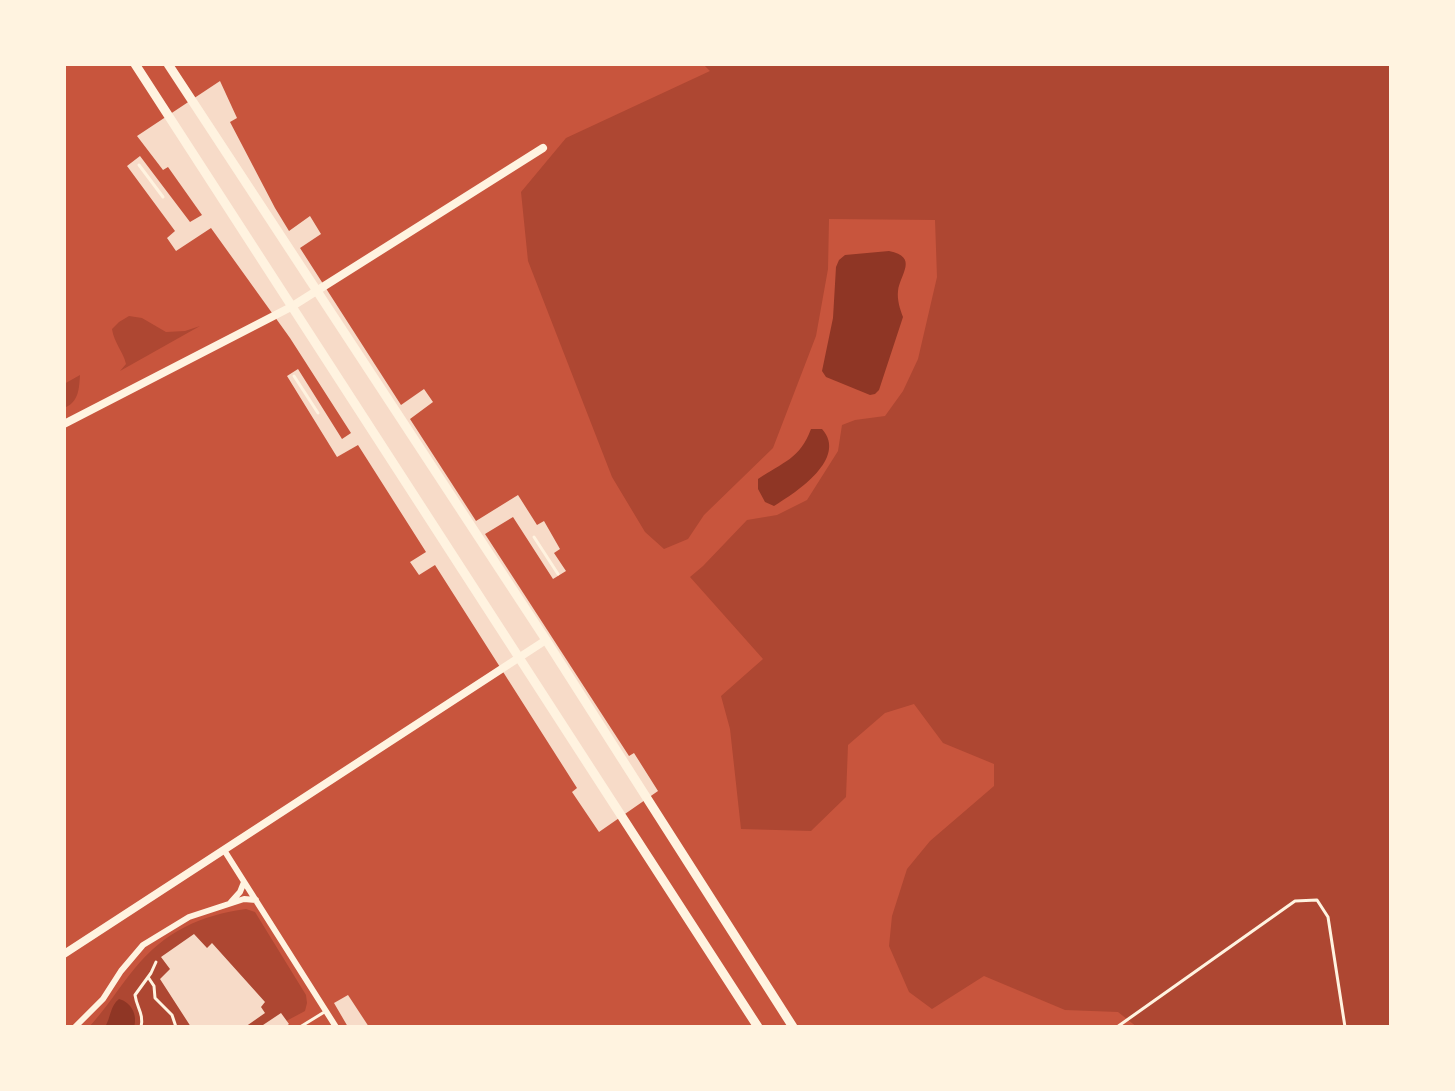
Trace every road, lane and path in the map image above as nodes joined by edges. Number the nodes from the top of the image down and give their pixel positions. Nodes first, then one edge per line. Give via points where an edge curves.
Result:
1 (135, 64) edge
2 (168, 64) edge
3 (543, 148) dead end
4 (139, 165) dead end
5 (163, 197) dead end
6 (316, 290) junction
7 (291, 307) junction
8 (294, 376) dead end
9 (318, 413) dead end
10 (64, 424) edge
11 (534, 537) dead end
12 (558, 574) dead end
13 (546, 640) junction
14 (518, 658) junction
15 (224, 850) junction
16 (244, 882) junction
17 (256, 900) junction
18 (230, 903) junction
19 (64, 954) edge
20 (156, 962) dead end
21 (148, 977) junction
22 (326, 1011) junction
23 (75, 1027) edge
24 (141, 1027) edge
25 (176, 1027) edge
26 (300, 1027) edge
27 (336, 1027) edge
28 (758, 1027) edge
29 (793, 1027) edge
30 (1117, 1027) edge
31 (1345, 1027) edge

1 - 7 main road
2 - 6 main road
3 - 6 street
4 - 5 path
6 - 7 street
6 - 13 main road
7 - 10 street
7 - 14 main road
8 - 9 path
11 - 12 path
13 - 14 street
13 - 29 main road
14 - 15 street
14 - 28 main road
15 - 16 street
15 - 19 street
16 - 17 street
16 - 18 street
17 - 18 street
17 - 22 street
18 - 23 street via 189,917 143,945
20 - 21 path
21 - 24 path via 135,995
21 - 25 path via 155,998
22 - 26 lane
22 - 27 street
30 - 31 path via 1295,901 1317,900 1328,917

